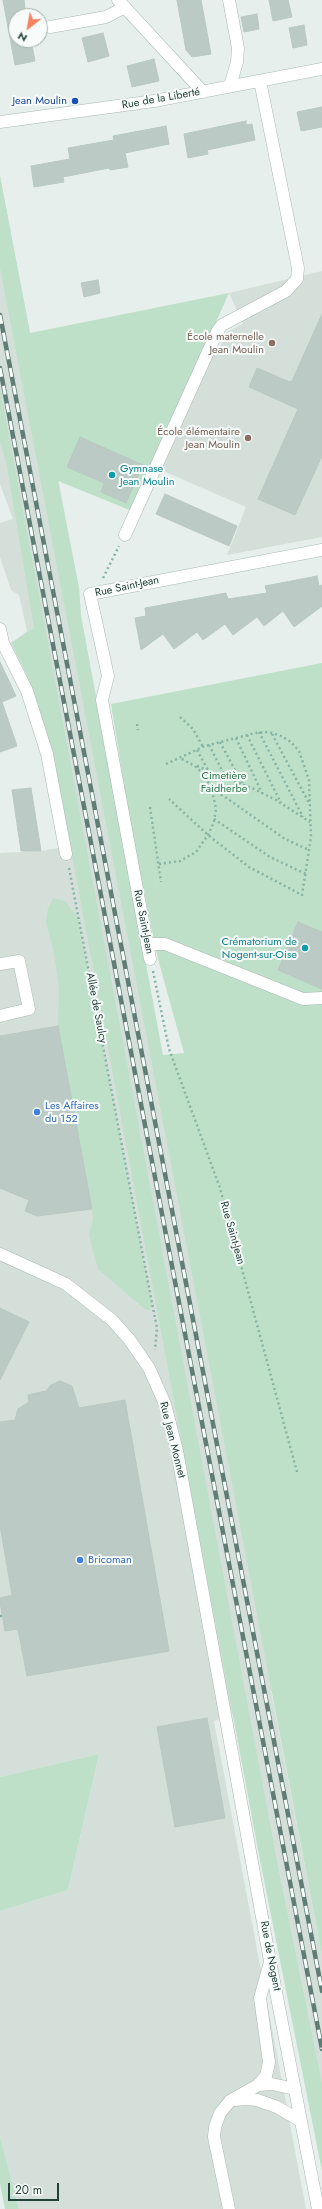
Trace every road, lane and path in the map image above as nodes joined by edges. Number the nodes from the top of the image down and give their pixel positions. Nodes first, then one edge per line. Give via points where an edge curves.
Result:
1 (230, 0) edge
2 (122, 4) edge
3 (50, 27) dead end
4 (322, 69) edge
5 (260, 81) junction
6 (230, 86) junction
7 (203, 92) junction
8 (0, 122) edge
9 (125, 535) joint
10 (322, 550) edge
11 (96, 592) junction
12 (0, 629) edge
13 (4, 655) edge
14 (180, 718) dead end
15 (137, 724) dead end
16 (138, 730) dead end
17 (259, 732) junction
18 (272, 733) junction
19 (247, 735) junction
20 (236, 738) junction
21 (220, 742) junction
22 (209, 745) junction
23 (203, 747) junction
24 (197, 750) junction
25 (180, 757) junction
26 (166, 764) dead end
27 (195, 766) junction
28 (209, 770) junction
29 (225, 776) junction
30 (243, 784) junction
31 (212, 790) junction
32 (262, 793) junction
33 (169, 798) dead end
34 (282, 804) junction
35 (311, 806) junction
36 (150, 807) dead end
37 (303, 817) junction
38 (214, 819) junction
39 (311, 822) junction
40 (208, 835) junction
41 (309, 850) junction
42 (66, 854) joint
43 (159, 864) junction
44 (306, 874) junction
45 (161, 882) dead end
46 (147, 944) junction
47 (150, 959) joint
48 (0, 964) edge
49 (322, 998) edge
50 (0, 1016) edge
51 (0, 1254) edge
52 (149, 1368) junction
53 (297, 1472) dead end
54 (223, 1704) joint
55 (270, 1961) junction
56 (258, 2085) junction
57 (295, 2089) junction
58 (230, 2101) junction
59 (301, 2121) junction
60 (229, 2209) edge
61 (318, 2209) edge

1 - 6 street via 238,48
2 - 3 street via 106,17
2 - 7 street
4 - 5 street, Rue de la Liberté
5 - 6 street, Rue de la Liberté
5 - 9 street via 298,268 297,279 286,291 222,325 217,332
6 - 7 street, Rue de la Liberté
7 - 8 street, Rue de la Liberté via 137,104
9 - 11 path
10 - 11 street, Rue Saint-Jean
11 - 46 street, Rue Saint-Jean via 90,594 108,676 102,700
12 - 13 street
13 - 42 street via 27,690 51,765
14 - 23 path via 193,729
15 - 16 path
17 - 18 path
17 - 19 path
17 - 37 path
18 - 35 path
18 - 35 path via 291,742 298,751 309,780
19 - 20 path
19 - 34 path
20 - 21 path
20 - 32 path
21 - 22 path
21 - 30 path
22 - 23 path
22 - 29 path
23 - 24 path
24 - 25 path
24 - 28 path
25 - 26 path
25 - 27 path
27 - 28 path
27 - 31 path via 204,775
28 - 29 path
29 - 30 path
30 - 32 path
31 - 38 path via 216,808
31 - 41 path via 225,796 285,839
32 - 34 path
33 - 40 path
34 - 37 path
35 - 39 path
36 - 43 path
37 - 39 path
38 - 40 path
38 - 44 path via 270,857
39 - 41 path
40 - 43 path via 196,852 188,858
40 - 44 path via 249,867 302,895
41 - 44 path
42 - 52 path, Allée de Saulcy via 156,1328 155,1348
43 - 45 path
46 - 47 street, Rue Saint-Jean
46 - 49 street via 165,944 303,999
47 - 53 path, Rue Saint-Jean via 169,1049 220,1188
48 - 50 street via 19,961 29,1009
51 - 52 street, Rue Jean Monnet via 55,1278 86,1298 120,1329
52 - 54 street, Rue Jean Monnet via 165,1404 174,1436
54 - 55 street, Rue de Nogent
55 - 56 street via 260,1998 269,2062 266,2076
55 - 57 street, Rue de Nogent
56 - 57 street via 272,2084
56 - 58 street
57 - 59 street, Rue de Nogent
58 - 59 street via 257,2100 277,2107
58 - 60 street via 220,2113 214,2137
59 - 61 street, Rue de Nogent

